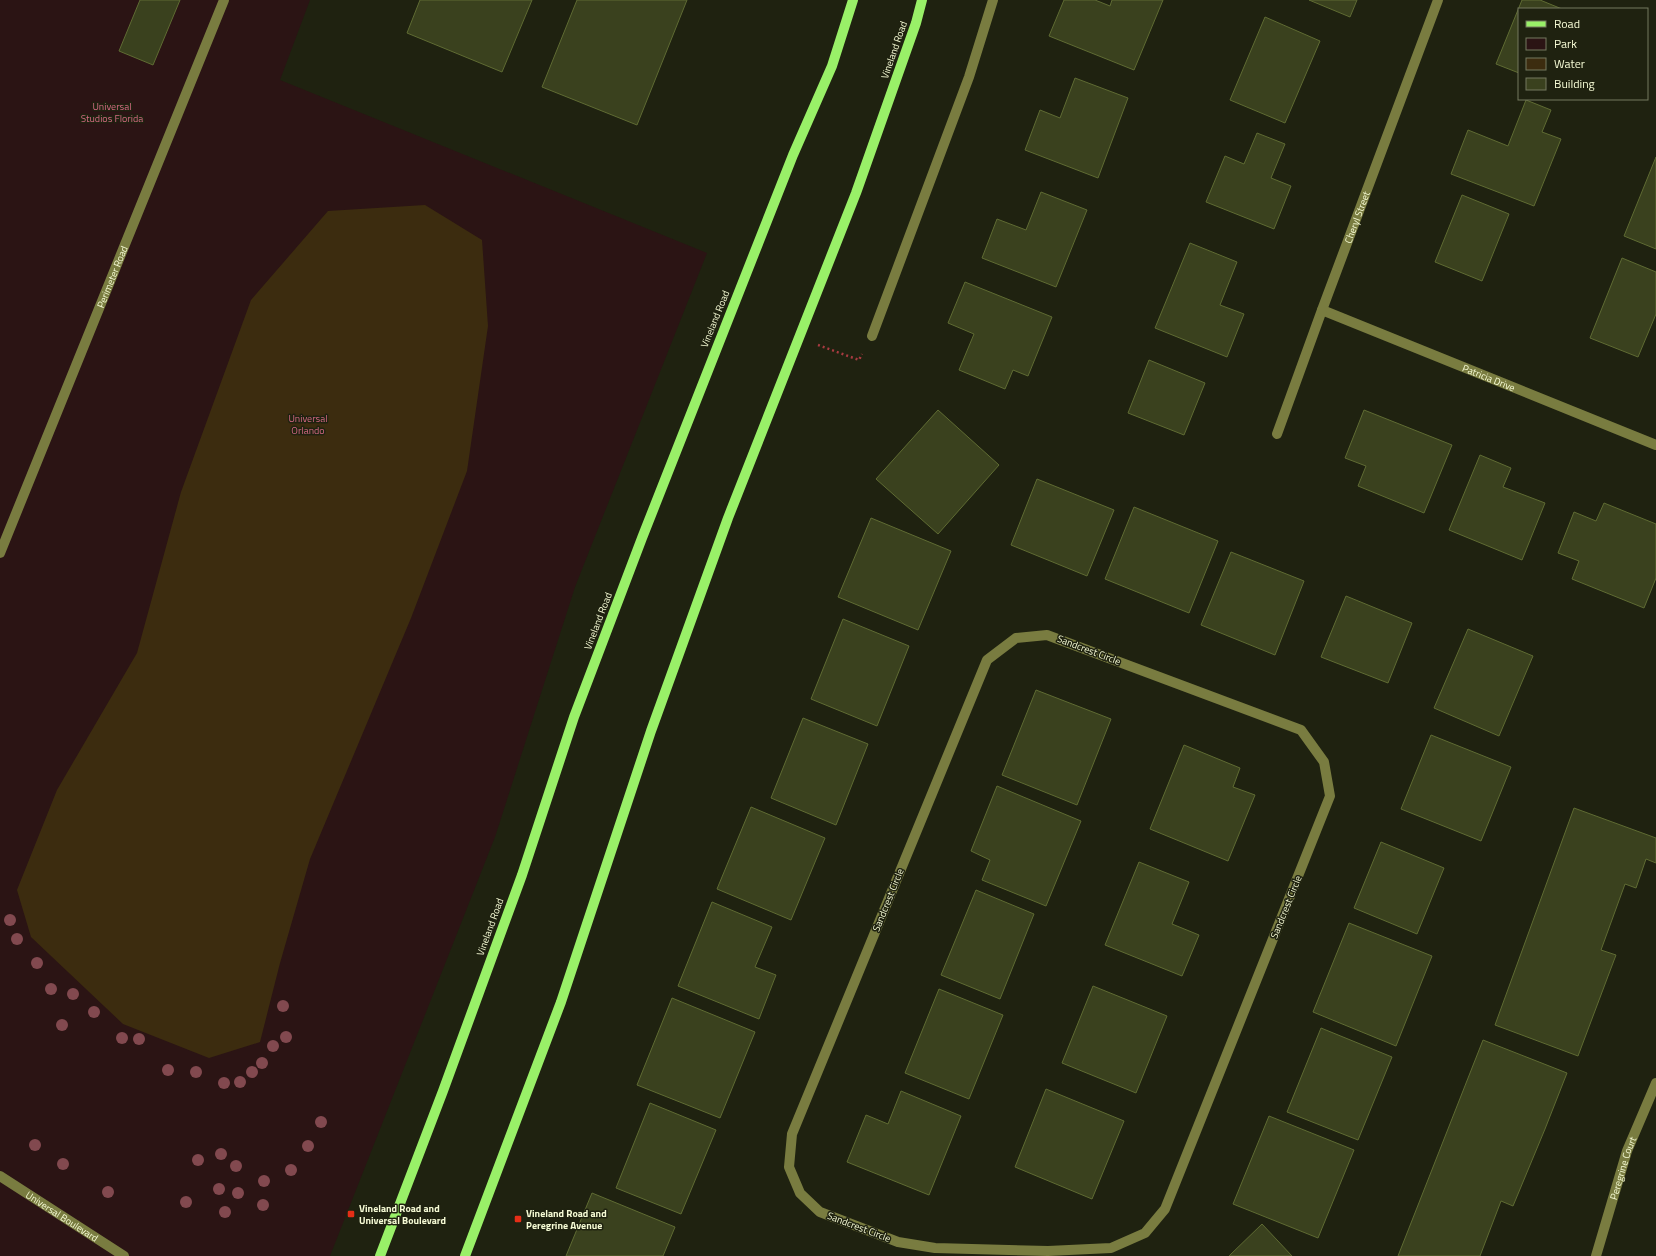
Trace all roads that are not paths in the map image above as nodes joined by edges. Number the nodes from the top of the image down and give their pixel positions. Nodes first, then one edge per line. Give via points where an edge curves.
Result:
1 (224, 0) edge
2 (853, 0) edge
3 (922, 0) edge
4 (993, 0) edge
5 (1438, 0) edge
6 (1322, 310) junction
7 (872, 336) road end
8 (1277, 434) dead end
9 (1656, 445) edge
10 (0, 553) edge
11 (1656, 1083) edge
12 (0, 1176) edge
13 (1048, 1254) edge
14 (124, 1256) edge
15 (380, 1256) edge
16 (465, 1256) edge
17 (1596, 1256) edge

1 - 10 street, Perimeter Road
2 - 15 main road, Vineland Road via 832,66 793,155 582,696 520,882
3 - 16 main road, Vineland Road via 856,193 712,562 651,731 561,1002
4 - 7 street via 969,77
5 - 6 street, Cheryl Street
6 - 8 street, Cheryl Street
6 - 9 street, Patricia Drive
11 - 17 street, Peregrine Court via 1627,1151
12 - 14 street, Universal Boulevard
13 - 13 street, Sandcrest Circle via 1111,1248 1145,1233 1165,1209 1330,796 1324,762 1301,730 1047,635 1016,638 987,660 792,1134 789,1167 800,1193 820,1212 898,1242 935,1248

